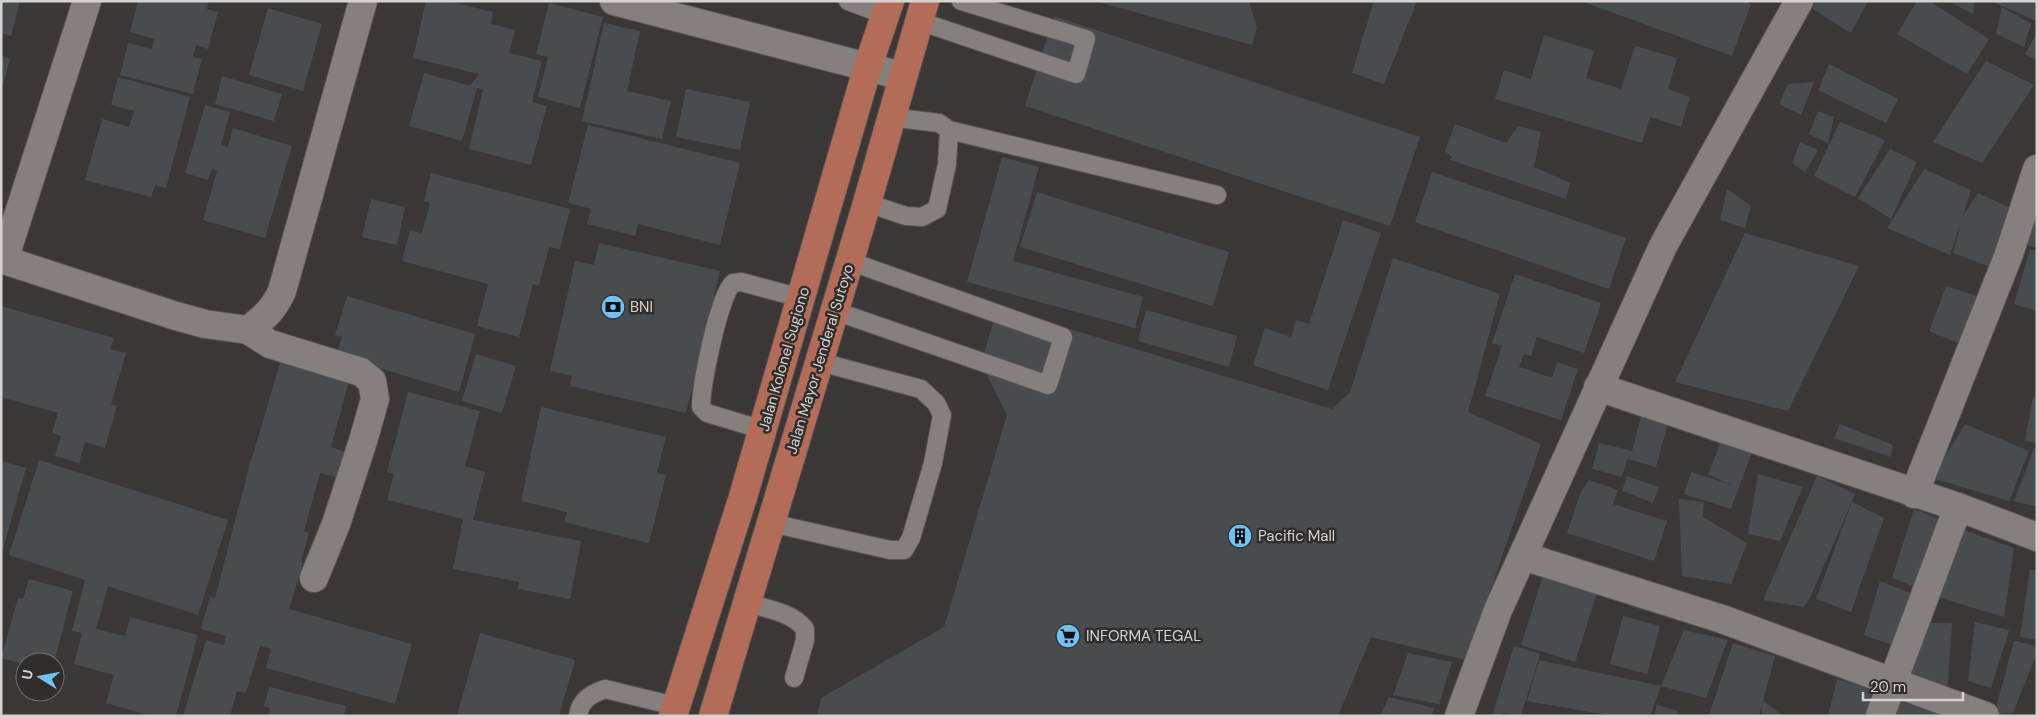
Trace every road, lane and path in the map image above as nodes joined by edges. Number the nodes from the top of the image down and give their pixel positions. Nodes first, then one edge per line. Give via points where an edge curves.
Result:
1 (87, 1) edge
2 (362, 1) edge
3 (614, 1) edge
4 (848, 1) edge
5 (961, 1) edge
6 (1799, 1) edge
7 (887, 8) edge
8 (922, 11) edge
9 (868, 66) junction
10 (902, 76) junction
11 (890, 118) junction
12 (949, 130) junction
13 (2037, 169) edge
14 (1217, 195) dead end
15 (867, 203) junction
16 (2, 260) edge
17 (849, 261) junction
18 (801, 298) junction
19 (835, 310) junction
20 (248, 330) junction
21 (820, 362) junction
22 (1598, 387) junction
23 (763, 430) junction
24 (1914, 494) junction
25 (1958, 507) junction
26 (771, 523) junction
27 (2037, 537) edge
28 (1523, 556) junction
29 (314, 578) dead end
30 (747, 603) junction
31 (794, 678) dead end
32 (1893, 680) junction
33 (674, 711) edge
34 (578, 716) edge
35 (713, 716) edge
36 (1459, 716) edge
37 (1880, 716) edge
38 (1985, 716) edge

1 - 16 street
2 - 20 street via 282,290 266,317
3 - 9 street
4 - 7 lane
5 - 8 lane via 1086,39 1076,74
6 - 22 street via 1663,246
7 - 9 highway, Jalan Kolonel Sugiono
8 - 10 highway, Jalan Mayor Jenderal Sutoyo
9 - 10 street
9 - 18 highway, Jalan Kolonel Sugiono
10 - 11 highway, Jalan Mayor Jenderal Sutoyo
11 - 12 lane via 939,123
11 - 15 highway, Jalan Mayor Jenderal Sutoyo
12 - 14 lane
12 - 15 lane via 947,164 937,208 922,218
13 - 24 street via 2009,254
15 - 17 highway, Jalan Mayor Jenderal Sutoyo
16 - 20 street via 176,316
17 - 19 highway, Jalan Mayor Jenderal Sutoyo
17 - 19 lane via 1063,337 1048,385
18 - 23 highway, Jalan Kolonel Sugiono
18 - 23 lane via 741,282 732,283 725,295 706,370 701,406 707,413
19 - 21 highway, Jalan Mayor Jenderal Sutoyo
20 - 29 street via 270,344 361,372 372,381 375,399 363,441 336,524
21 - 26 highway, Jalan Mayor Jenderal Sutoyo
21 - 26 lane via 921,389 936,403 942,415 933,463 911,538 904,550 890,550
22 - 24 street
22 - 28 street
23 - 33 highway, Jalan Kolonel Sugiono
24 - 25 street
25 - 27 street
25 - 32 street
26 - 30 highway, Jalan Mayor Jenderal Sutoyo
28 - 32 street via 1722,618
28 - 36 street via 1498,610
30 - 31 lane via 789,616 806,629
30 - 35 highway, Jalan Mayor Jenderal Sutoyo
32 - 37 street
32 - 38 street
33 - 34 lane via 604,689 583,701

